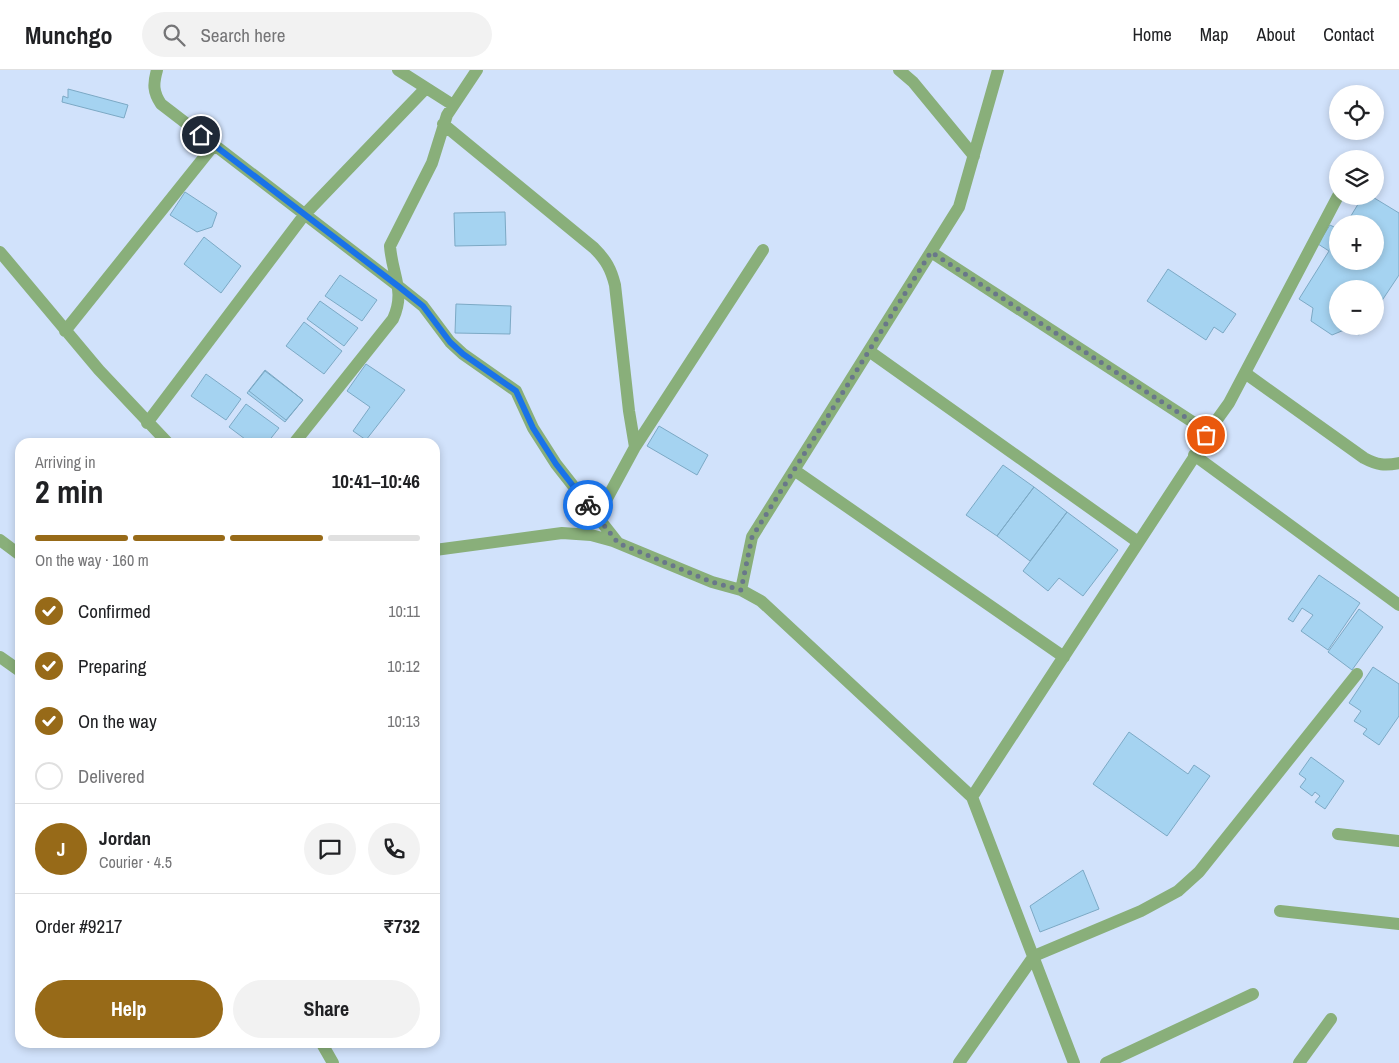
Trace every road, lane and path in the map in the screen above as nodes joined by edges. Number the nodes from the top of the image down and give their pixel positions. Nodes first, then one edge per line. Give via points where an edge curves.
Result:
1 (157, 70) edge
2 (398, 70) edge
3 (476, 70) edge
4 (899, 70) edge
5 (998, 70) edge
6 (426, 88) junction
7 (453, 105) junction
8 (443, 124) junction
9 (214, 145) junction
10 (974, 156) junction
11 (1333, 205) edge
12 (305, 214) junction
13 (763, 250) dead end
14 (0, 252) edge
15 (931, 252) junction
16 (398, 286) junction
17 (65, 331) junction
18 (869, 351) junction
19 (1245, 373) junction
20 (147, 423) junction
21 (1206, 435) junction
22 (163, 438) edge
23 (297, 438) edge
24 (635, 446) junction
25 (1194, 455) junction
26 (1399, 463) edge
27 (794, 470) junction
28 (597, 517) junction
29 (0, 540) edge
30 (1138, 542) junction
31 (618, 543) junction
32 (440, 549) edge
33 (15, 551) edge
34 (741, 590) junction
35 (1399, 605) edge
36 (0, 657) edge
37 (1064, 657) junction
38 (15, 668) edge
39 (1357, 674) dead end
40 (972, 797) junction
41 (1338, 834) dead end
42 (1399, 841) edge
43 (1280, 911) dead end
44 (1399, 924) edge
45 (1034, 956) junction
46 (1253, 994) dead end
47 (1331, 1019) dead end
48 (324, 1048) edge
49 (333, 1063) edge
50 (959, 1063) edge
51 (1074, 1063) edge
52 (1106, 1063) edge
53 (1299, 1063) edge

1 - 9 street via 153,84 161,104
2 - 6 street
3 - 7 street
4 - 10 street via 913,82
5 - 10 street
6 - 7 street
6 - 12 street
7 - 8 street
8 - 16 street via 432,162 390,246
8 - 24 street via 594,248 611,269
9 - 12 street
9 - 17 street
10 - 15 street via 959,207
11 - 19 street
12 - 16 street
12 - 20 street
13 - 24 street
14 - 17 street
15 - 18 street
15 - 21 street via 1202,428
16 - 23 street via 398,308 393,319
16 - 28 street via 423,306 463,354 516,391 533,428 556,464
17 - 20 street
18 - 27 street
18 - 30 street
19 - 21 street
19 - 26 street via 1364,458 1386,466
20 - 22 street
21 - 25 street
24 - 28 street
25 - 30 street
25 - 35 street
27 - 34 street via 752,537
27 - 37 street
28 - 31 street
29 - 33 street
30 - 37 street
31 - 32 street via 591,535 562,534
31 - 34 street via 712,582
34 - 40 street via 761,601
36 - 38 street
37 - 40 street
39 - 45 street via 1199,872 1178,892
40 - 45 street
41 - 42 street
43 - 44 street
45 - 50 street
45 - 51 street
46 - 52 street
47 - 53 street
48 - 49 street

